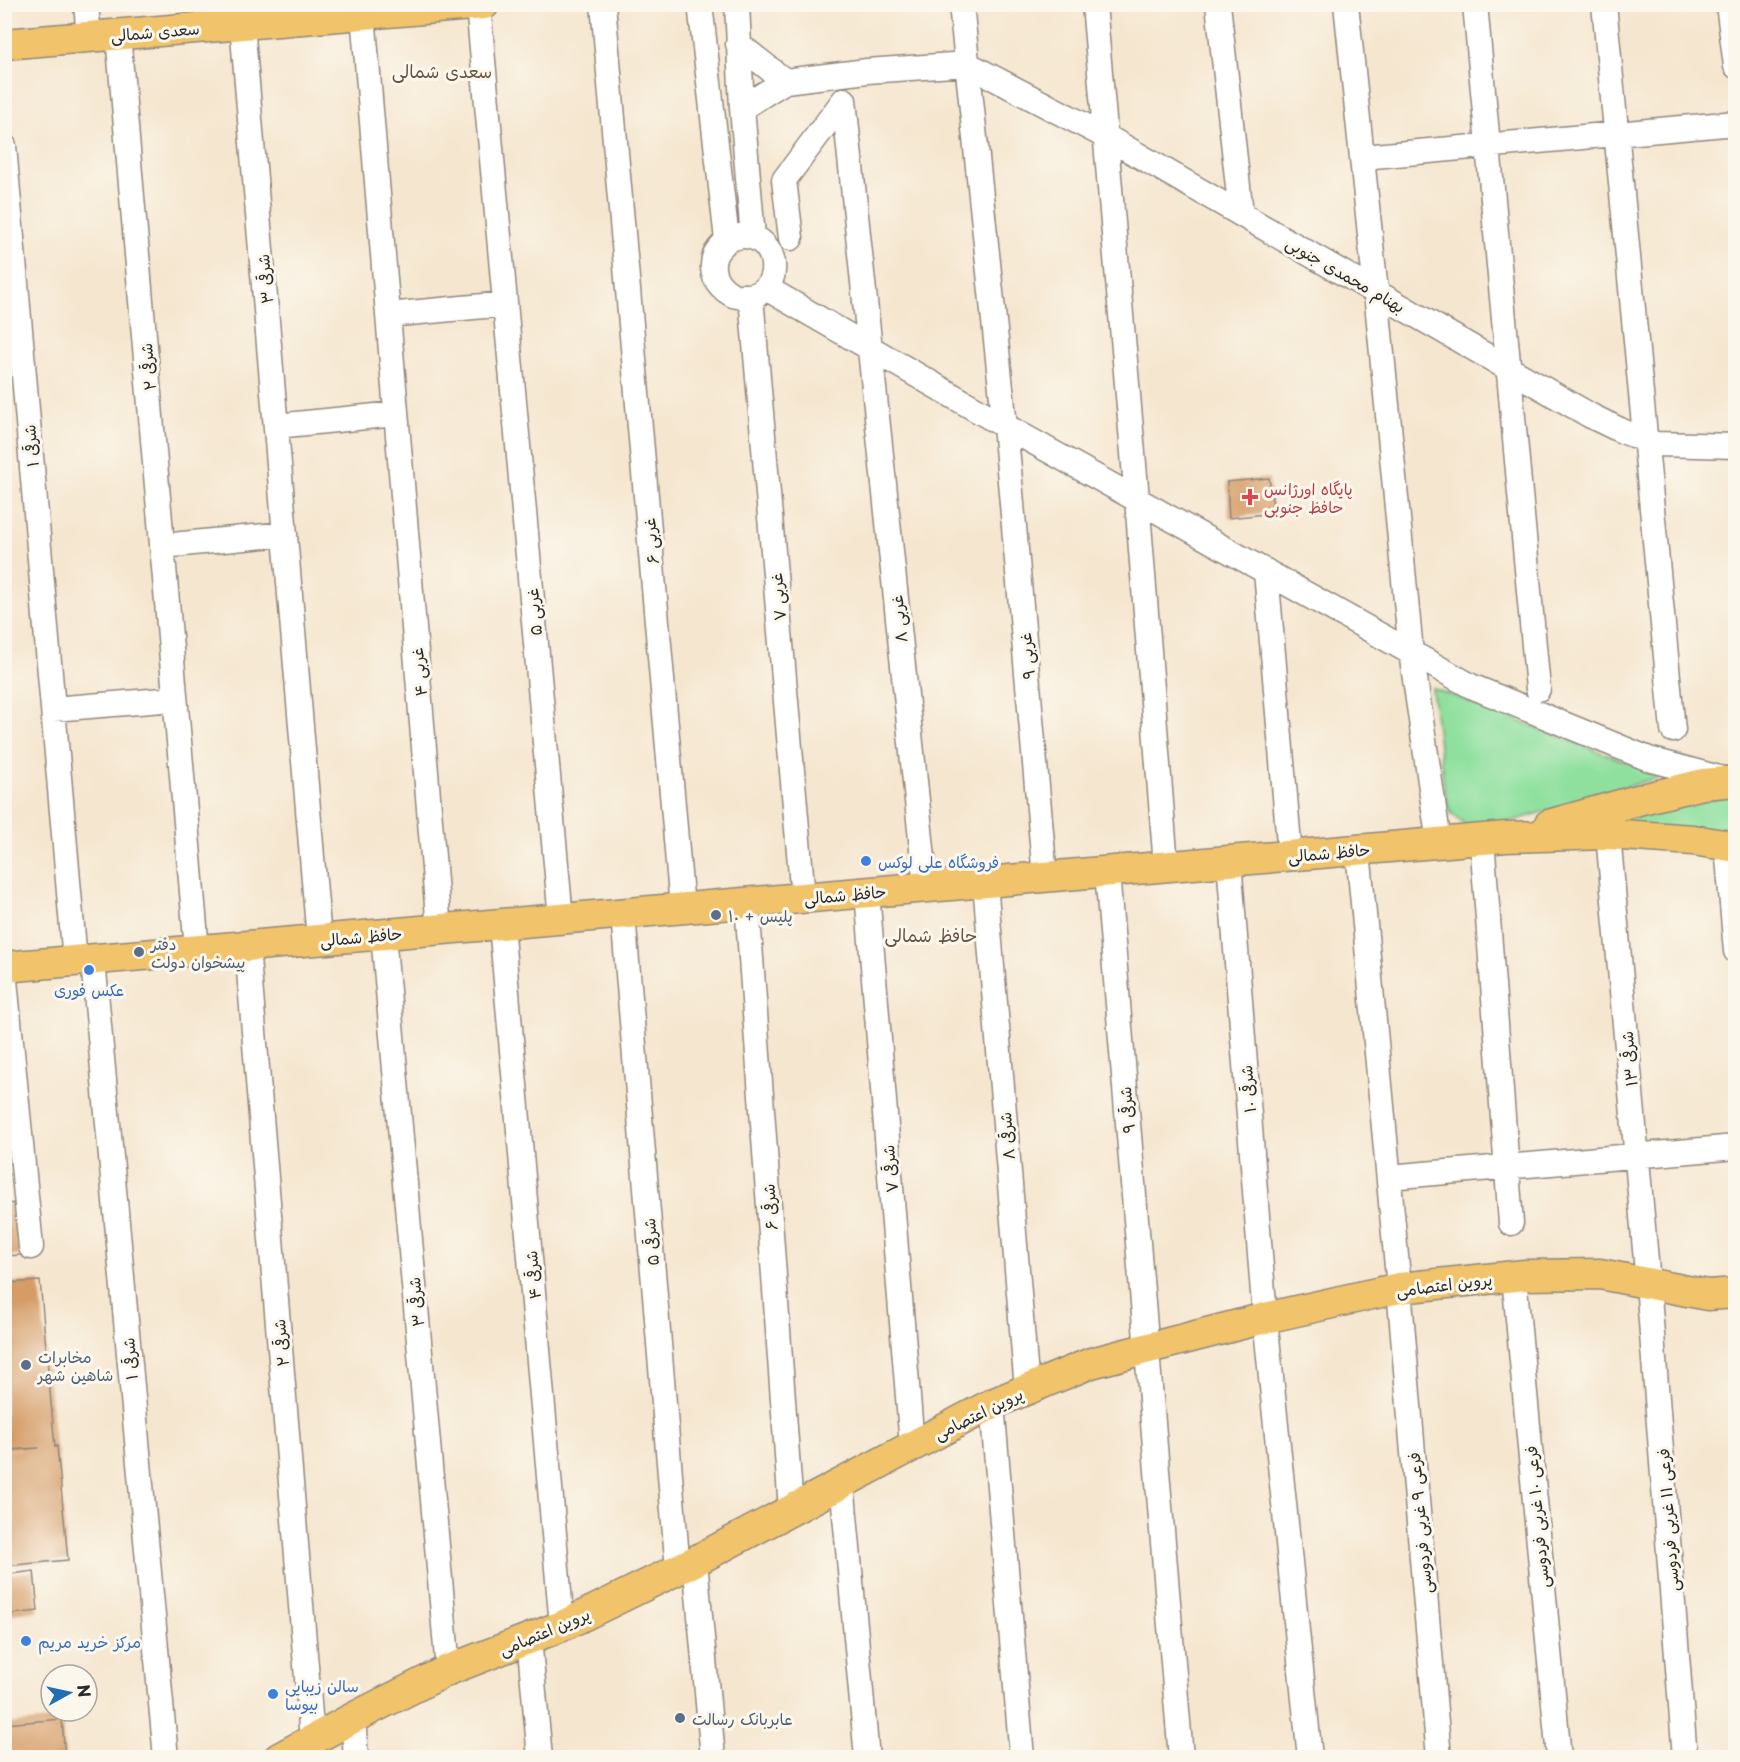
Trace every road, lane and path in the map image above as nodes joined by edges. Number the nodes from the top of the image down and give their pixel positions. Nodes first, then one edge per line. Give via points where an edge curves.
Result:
1 (86, 4) edge
2 (484, 4) edge
3 (603, 4) edge
4 (700, 4) edge
5 (737, 4) edge
6 (961, 4) edge
7 (1094, 4) edge
8 (1218, 4) edge
9 (1346, 4) edge
10 (1475, 4) edge
11 (1604, 4) edge
12 (1728, 4) edge
13 (478, 5) edge
14 (344, 12) edge
15 (242, 24) junction
16 (103, 36) junction
17 (4, 44) edge
18 (738, 44) junction
19 (967, 64) junction
20 (1736, 66) edge
21 (785, 81) junction
22 (742, 108) junction
23 (1736, 123) edge
24 (1616, 134) junction
25 (1105, 135) junction
26 (4, 146) edge
27 (1488, 146) junction
28 (1363, 157) junction
29 (1241, 214) junction
30 (753, 237) junction
31 (791, 238) dead end
32 (727, 240) junction
33 (1376, 292) junction
34 (758, 293) junction
35 (505, 304) junction
36 (388, 315) junction
37 (871, 350) junction
38 (1508, 369) junction
39 (396, 414) junction
40 (276, 426) junction
41 (1005, 431) junction
42 (1644, 440) junction
43 (1736, 446) edge
44 (1137, 499) junction
45 (285, 534) junction
46 (162, 546) junction
47 (1266, 571) junction
48 (1411, 652) junction
49 (1538, 689) dead end
50 (175, 699) junction
51 (53, 709) junction
52 (1673, 730) dead end
53 (1735, 782) edge
54 (1608, 834) junction
55 (1494, 838) junction
56 (1439, 843) junction
57 (1731, 846) edge
58 (1358, 850) junction
59 (1290, 855) junction
60 (1229, 861) junction
61 (1166, 866) junction
62 (1107, 872) junction
63 (1046, 877) junction
64 (985, 882) junction
65 (926, 887) junction
66 (867, 892) junction
67 (803, 898) junction
68 (747, 903) junction
69 (682, 908) junction
70 (623, 914) junction
71 (561, 919) junction
72 (501, 924) junction
73 (439, 929) junction
74 (383, 934) junction
75 (319, 940) junction
76 (247, 946) junction
77 (197, 950) junction
78 (1736, 951) edge
79 (84, 960) junction
80 (4, 969) edge
81 (1736, 1147) edge
82 (1637, 1156) junction
83 (1506, 1166) junction
84 (1389, 1177) junction
85 (1511, 1223) dead end
86 (32, 1246) dead end
87 (1514, 1276) junction
88 (1648, 1283) junction
89 (1399, 1288) junction
90 (1736, 1293) edge
91 (1265, 1318) junction
92 (1146, 1348) junction
93 (1027, 1390) junction
94 (992, 1404) junction
95 (912, 1446) junction
96 (842, 1482) junction
97 (791, 1510) junction
98 (687, 1566) junction
99 (562, 1626) junction
100 (529, 1638) junction
101 (448, 1670) junction
102 (353, 1718) junction
103 (312, 1739) junction
104 (166, 1758) edge
105 (279, 1758) edge
106 (356, 1758) edge
107 (540, 1758) edge
108 (713, 1758) edge
109 (867, 1758) edge
110 (1022, 1758) edge
111 (1181, 1758) edge
112 (1310, 1758) edge
113 (1439, 1758) edge
114 (1558, 1758) edge
115 (1685, 1758) edge

1 - 16 street, ۲ شرقی
2 - 13 main road, سعدی شمالی
3 - 69 street, ۶ غربی
4 - 32 street
5 - 18 street
6 - 19 street
7 - 25 street
8 - 29 street
9 - 28 street
10 - 27 street
11 - 24 street
12 - 20 street
13 - 14 main road, سعدی شمالی
13 - 35 street
14 - 15 main road, سعدی شمالی
14 - 36 street
15 - 16 main road, سعدی شمالی
15 - 40 street, ۳ شرقی
16 - 17 main road, سعدی شمالی
16 - 46 street, ۲ شرقی
18 - 21 street
18 - 22 street
19 - 21 street via 867,70
19 - 25 street, بهنام محمدی جنوبی
19 - 41 street
21 - 22 street
22 - 30 street
23 - 24 street
24 - 27 street
24 - 42 street
25 - 29 street, بهنام محمدی جنوبی
25 - 44 street
26 - 51 street, ۱ شرقی
27 - 28 street
27 - 38 street
28 - 33 street
29 - 33 street, بهنام محمدی جنوبی
30 - 32 street
30 - 34 street via 766,246 773,260 773,275
31 - 37 street via 784,180 844,100
32 - 34 street via 716,253 713,270 719,286 734,296
33 - 38 street, بهنام محمدی جنوبی
33 - 48 street
34 - 37 street
34 - 67 street, ۷ غربی
35 - 36 street
35 - 71 street, ۵ غربی
36 - 39 street
37 - 41 street
37 - 65 street, ۸ غربی
38 - 42 street, بهنام محمدی جنوبی via 1591,416
38 - 49 street
39 - 40 street
39 - 73 street, ۴ غربی
40 - 45 street, ۳ شرقی
41 - 44 street
41 - 63 street, ۹ غربی
42 - 43 street, بهنام محمدی جنوبی via 1656,444
42 - 52 street
44 - 47 street
44 - 61 street
45 - 46 street
45 - 75 street, ۳ شرقی
46 - 50 street, ۲ شرقی
47 - 48 street
47 - 59 street
48 - 53 street via 1470,686 1578,731 1649,759
48 - 56 street
50 - 51 street
50 - 77 street, ۲ شرقی
51 - 79 street, ۱ شرقی
53 - 55 main road, حافظ شمالی via 1703,784
54 - 55 main road, حافظ شمالی
54 - 57 main road, حافظ شمالی
54 - 82 street, ۱۳ شرقی
55 - 56 main road, حافظ شمالی
55 - 83 street
56 - 58 main road, حافظ شمالی
57 - 78 street
58 - 59 main road, حافظ شمالی
58 - 84 street, فرعی ۹ غربی فردوسی
59 - 60 main road, حافظ شمالی
60 - 61 main road, حافظ شمالی
60 - 91 street, شرقی ۱۰
61 - 62 main road, حافظ شمالی
62 - 63 main road, حافظ شمالی
62 - 92 street, شرقی ۹
63 - 64 main road, حافظ شمالی
64 - 65 main road, حافظ شمالی
64 - 93 street, ۸ شرقی
65 - 66 main road, حافظ شمالی
66 - 67 main road, حافظ شمالی
66 - 95 street, ۷ شرقی
67 - 68 main road, حافظ شمالی
68 - 69 main road, حافظ شمالی
68 - 97 street, ۶ شرقی
69 - 70 main road, حافظ شمالی
70 - 71 main road, حافظ شمالی
70 - 98 street, ۵ شرقی
71 - 72 main road, حافظ شمالی
72 - 73 main road, حافظ شمالی
72 - 99 street, ۴ شرقی
73 - 74 main road, حافظ شمالی
74 - 75 main road, حافظ شمالی
74 - 101 street, ۳ شرقی
75 - 76 main road, حافظ شمالی
76 - 77 main road, حافظ شمالی
76 - 103 street, ۲ شرقی
77 - 79 main road, حافظ شمالی
79 - 80 main road, حافظ شمالی
79 - 104 street, ۱ شرقی
80 - 86 street
81 - 82 street
82 - 83 street
82 - 88 street, ۱۳ شرقی
83 - 84 street
83 - 85 street
84 - 89 street, فرعی ۹ غربی فردوسی
87 - 88 main road, پروین اعتصامی via 1600,1274
87 - 89 main road, پروین اعتصامی
87 - 114 street, فرعی ۱۰ غربی فردوسی
88 - 90 main road, پروین اعتصامی via 1708,1295
88 - 115 street, فرعی ۱۱ غربی فردوسی
89 - 91 main road, پروین اعتصامی
89 - 113 street, فرعی ۹ غربی فردوسی
91 - 92 main road, پروین اعتصامی
91 - 112 street, شرقی ۱۰
92 - 93 main road, پروین اعتصامی via 1091,1363
92 - 111 street, شرقی ۹
93 - 94 main road, پروین اعتصامی
94 - 95 main road, پروین اعتصامی
94 - 110 street
95 - 96 main road, پروین اعتصامی
96 - 97 main road, پروین اعتصامی
96 - 109 street
97 - 98 main road, پروین اعتصامی
98 - 99 main road, پروین اعتصامی
98 - 108 street, ۵ شرقی
99 - 100 main road, پروین اعتصامی
100 - 101 main road, پروین اعتصامی
100 - 107 street
101 - 102 main road, پروین اعتصامی
102 - 103 main road, پروین اعتصامی
102 - 106 street
103 - 105 main road, پروین اعتصامی

